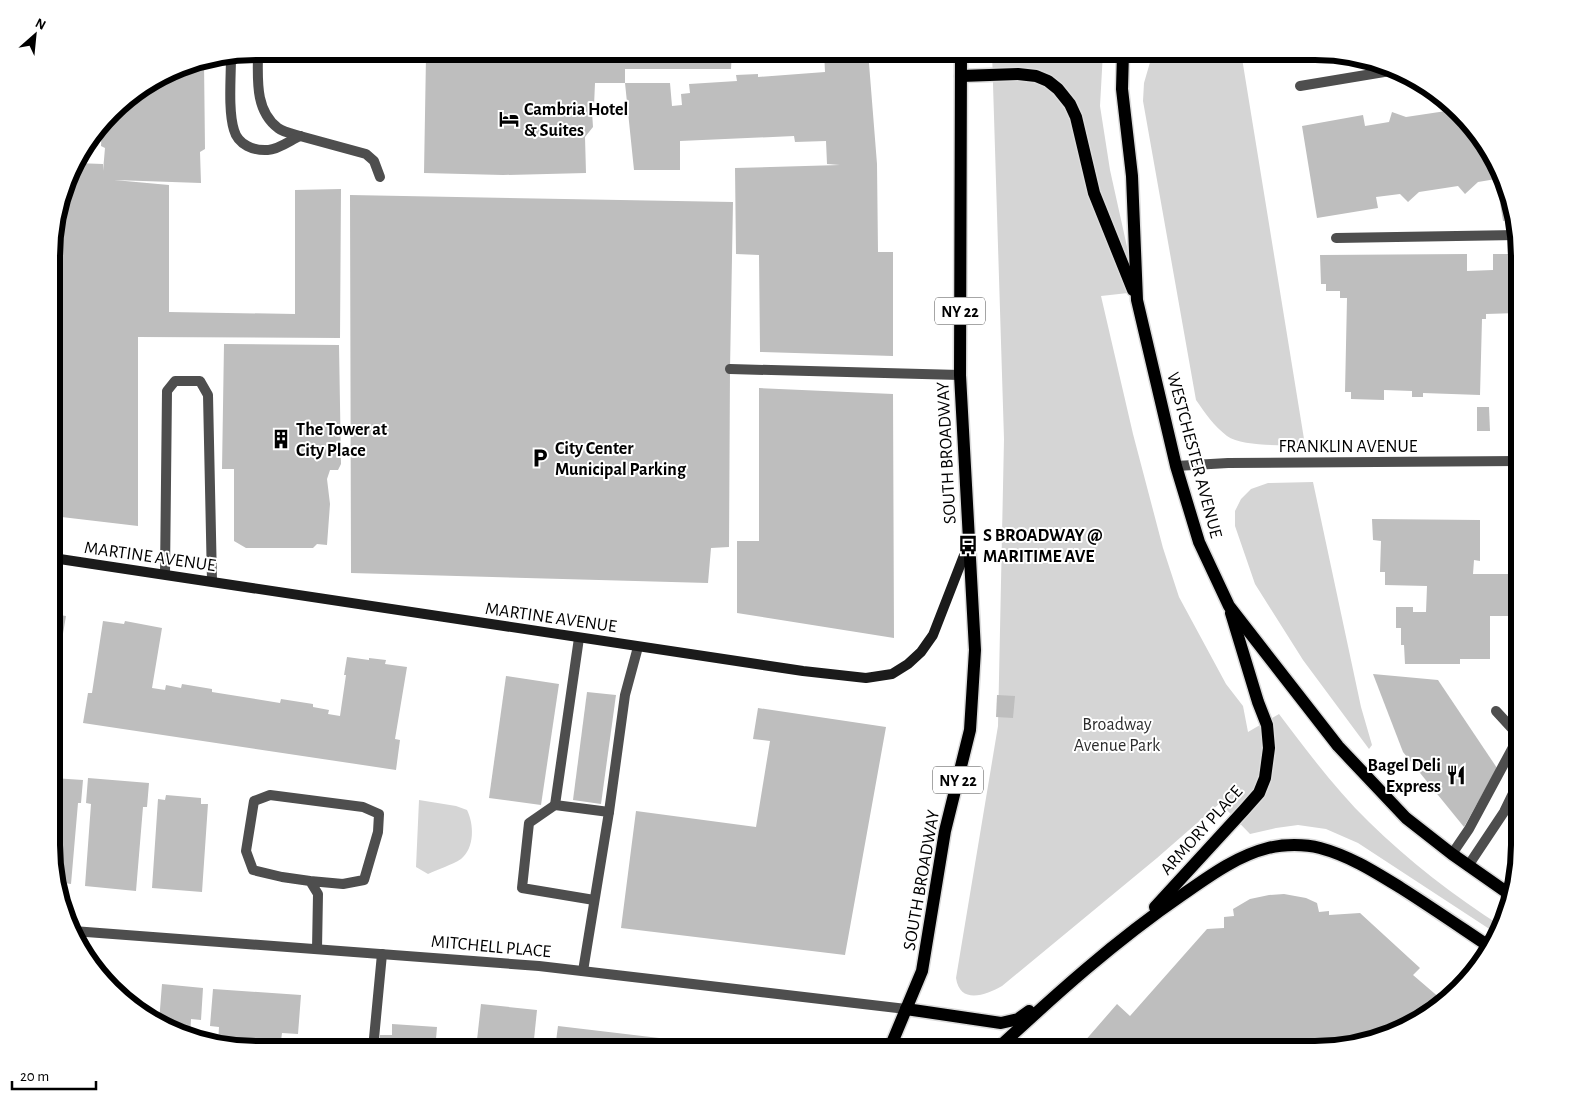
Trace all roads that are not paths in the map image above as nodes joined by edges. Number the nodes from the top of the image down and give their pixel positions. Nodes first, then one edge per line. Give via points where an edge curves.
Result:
1 (258, 60) edge
2 (961, 60) edge
3 (1124, 60) edge
4 (231, 62) edge
5 (1383, 72) edge
6 (961, 76) junction
7 (1300, 86) dead end
8 (300, 136) junction
9 (380, 177) dead end
10 (1510, 235) edge
11 (1336, 238) dead end
12 (1137, 300) junction
13 (730, 369) dead end
14 (960, 375) junction
15 (1511, 461) edge
16 (1176, 466) junction
17 (968, 545) junction
18 (60, 559) edge
19 (166, 574) junction
20 (212, 581) junction
21 (1229, 606) junction
22 (579, 638) junction
23 (638, 646) junction
24 (1496, 711) dead end
25 (1511, 727) edge
26 (1511, 751) edge
27 (1511, 798) edge
28 (555, 805) junction
29 (609, 812) junction
30 (1452, 854) junction
31 (1468, 866) junction
32 (310, 881) junction
33 (1505, 891) edge
34 (594, 900) junction
35 (1140, 924) junction
36 (80, 932) edge
37 (1485, 943) edge
38 (317, 949) junction
39 (382, 954) junction
40 (583, 970) junction
41 (1062, 988) junction
42 (906, 1008) junction
43 (374, 1041) edge
44 (892, 1041) edge
45 (1006, 1041) edge

1 - 8 street via 258,94 266,114 279,129
2 - 6 main road, SOUTH BROADWAY / NY 22
3 - 12 main road, WESTCHESTER AVENUE via 1122,90 1132,176
4 - 8 street via 234,131 241,142 253,149 270,150
5 - 7 street
6 - 12 main road via 1036,76 1053,85 1070,104 1076,116 1094,193
6 - 14 main road, SOUTH BROADWAY / NY 22
8 - 9 street via 366,154 374,160
10 - 11 street
12 - 16 main road, WESTCHESTER AVENUE
13 - 14 street
14 - 17 main road, SOUTH BROADWAY / NY 22
15 - 16 street, FRANKLIN AVENUE
16 - 21 main road, WESTCHESTER AVENUE via 1199,542
17 - 23 main road, MARTINE AVENUE via 932,635 908,664 892,674 866,678
17 - 42 main road, SOUTH BROADWAY / NY 22 via 975,650 970,730 946,831 922,971
18 - 19 main road, MARTINE AVENUE
19 - 20 main road, MARTINE AVENUE
19 - 20 street via 168,391 175,381 200,381 208,395
20 - 22 main road, MARTINE AVENUE
21 - 30 main road, WESTCHESTER AVENUE via 1338,746 1406,818
21 - 35 main road, ARMORY PLACE via 1268,725 1266,778 1244,810
22 - 23 main road, MARTINE AVENUE
22 - 28 street
23 - 29 street via 625,695
24 - 25 street
26 - 30 street
27 - 31 street
28 - 29 street
28 - 34 street via 529,823 522,888
29 - 34 street
30 - 31 main road, WESTCHESTER AVENUE
31 - 33 main road, WESTCHESTER AVENUE
32 - 32 street via 253,870 246,851 254,801 270,795 363,807 379,814 378,832 364,880 343,884
32 - 38 street via 318,894
34 - 40 street
35 - 37 main road via 1209,876 1245,856 1268,848 1293,845 1344,855
35 - 41 main road
36 - 38 street, MITCHELL PLACE
38 - 39 street, MITCHELL PLACE
39 - 40 street, MITCHELL PLACE
39 - 43 street
40 - 42 street, MITCHELL PLACE
41 - 42 main road via 1018,1019 1002,1023
41 - 45 main road
42 - 44 main road, SOUTH BROADWAY / NY 22

